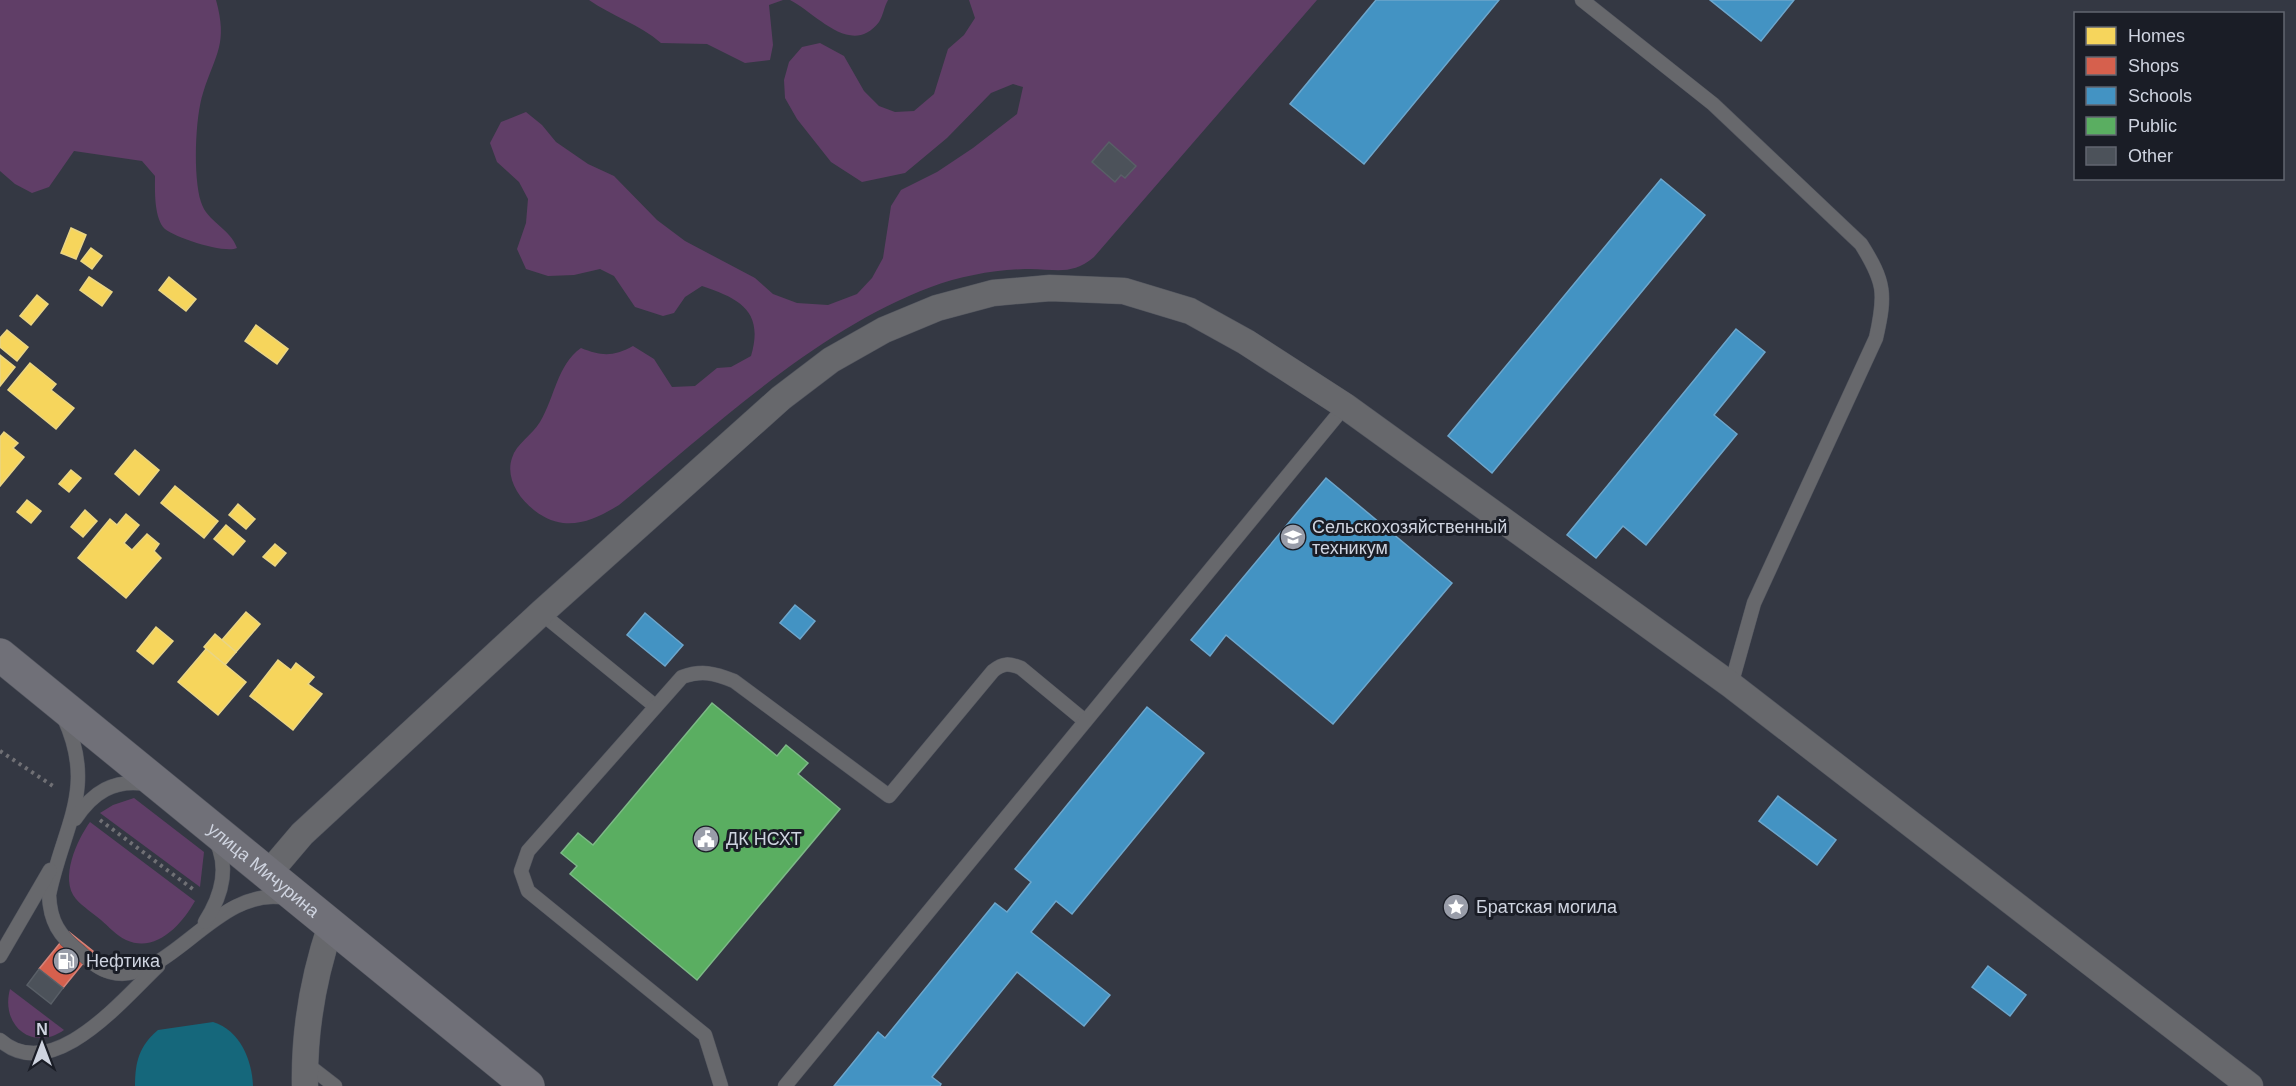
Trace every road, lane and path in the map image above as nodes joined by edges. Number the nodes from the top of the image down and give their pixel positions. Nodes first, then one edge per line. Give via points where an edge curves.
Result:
1 (1582, 0) edge
2 (1345, 406) junction
3 (540, 613) junction
4 (0, 655) edge
5 (1731, 685) junction
6 (55, 700) junction
7 (655, 706) junction
8 (1085, 721) junction
9 (169, 793) junction
10 (201, 818) junction
11 (68, 831) junction
12 (59, 855) junction
13 (268, 874) junction
14 (319, 915) junction
15 (202, 926) junction
16 (170, 955) junction
17 (0, 956) edge
18 (0, 1040) edge
19 (304, 1074) edge
20 (335, 1086) edge
21 (528, 1086) edge
22 (720, 1086) edge
23 (785, 1086) edge
24 (2250, 1086) edge

1 - 5 lane via 1713,104 1861,244 1878,272 1883,305 1876,338 1754,603
2 - 3 street via 1246,342 1190,312 1124,291 1050,288 993,293 937,308 884,330 831,360
2 - 5 street
2 - 8 lane
3 - 7 lane
3 - 13 street via 309,826
4 - 6 main road, улица Мичурина
5 - 24 street
6 - 9 main road, улица Мичурина
6 - 11 lane via 79,761 77,796
7 - 8 lane via 682,677 699,672 734,681 889,796 1002,664 1021,668
7 - 22 lane via 528,851 521,870 528,891 705,1035
8 - 23 lane
9 - 10 main road, улица Мичурина
9 - 11 lane via 150,784 107,787 83,808
10 - 13 main road, улица Мичурина
10 - 15 lane via 219,846 223,871 220,896
11 - 12 lane
12 - 16 lane via 49,895 50,910 62,939 111,972 135,971
12 - 17 lane
13 - 14 main road, улица Мичурина
14 - 15 lane via 284,897 256,899
14 - 19 street
14 - 21 main road, улица Мичурина
15 - 16 lane
16 - 18 lane via 86,1034 57,1053 30,1056
19 - 20 lane

